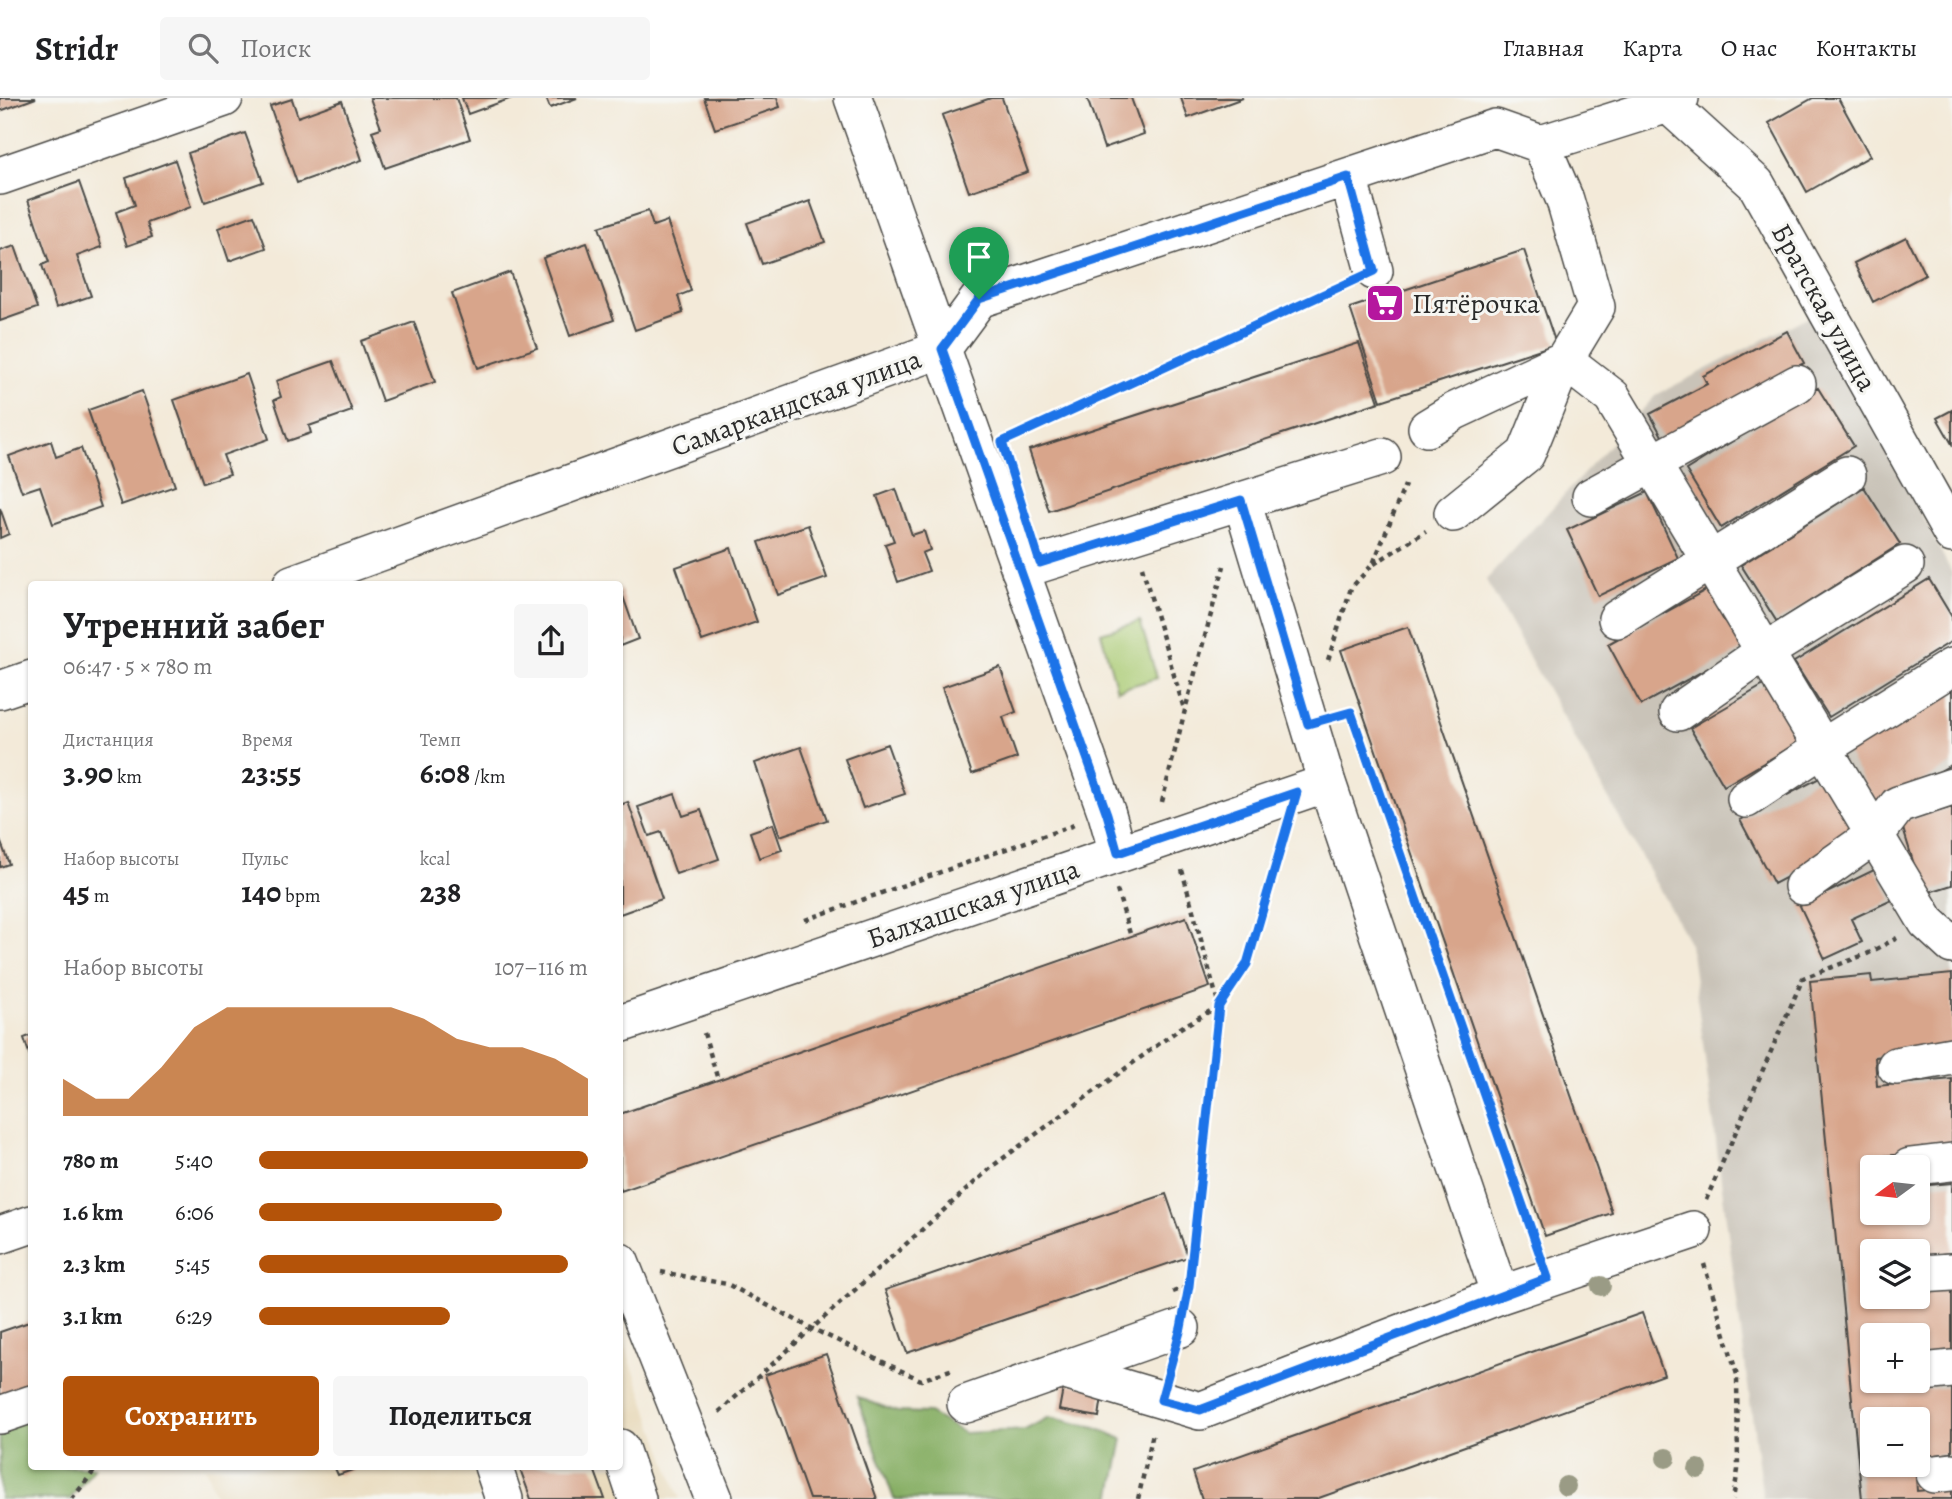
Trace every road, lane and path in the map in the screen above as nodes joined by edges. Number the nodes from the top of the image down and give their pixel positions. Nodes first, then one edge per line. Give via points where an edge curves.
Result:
1 (224, 98) edge
2 (853, 98) edge
3 (1674, 101) edge
4 (1494, 113) edge
5 (1541, 144) junction
6 (0, 176) edge
7 (1348, 177) junction
8 (1374, 271) joint
9 (942, 349) junction
10 (1564, 360) junction
11 (1797, 384) dead end
12 (1427, 429) dead end
13 (1002, 442) dead end
14 (1651, 463) junction
15 (1395, 468) joint
16 (1847, 475) dead end
17 (1591, 498) dead end
18 (1241, 500) junction
19 (1453, 513) joint
20 (1952, 534) edge
21 (1132, 535) junction
22 (1227, 558) dead end
23 (1710, 560) junction
24 (1373, 564) junction
25 (1905, 565) dead end
26 (1020, 570) junction
27 (300, 581) edge
28 (1617, 619) dead end
29 (1766, 651) junction
30 (1328, 662) dead end
31 (1952, 667) edge
32 (28, 680) edge
33 (0, 690) edge
34 (1185, 710) junction
35 (1678, 712) dead end
36 (1308, 724) junction
37 (1824, 747) junction
38 (1952, 787) edge
39 (1312, 788) junction
40 (1746, 799) dead end
41 (1161, 806) dead end
42 (1107, 814) junction
43 (1875, 834) junction
44 (1181, 866) dead end
45 (1117, 870) junction
46 (1803, 886) dead end
47 (804, 920) dead end
48 (1940, 933) edge
49 (1131, 937) dead end
50 (1219, 1006) junction
51 (623, 1023) edge
52 (704, 1033) dead end
53 (1952, 1056) edge
54 (1896, 1066) dead end
55 (718, 1080) dead end
56 (1952, 1161) edge
57 (1930, 1164) edge
58 (28, 1225) edge
59 (1693, 1230) junction
60 (0, 1235) edge
61 (623, 1270) edge
62 (655, 1271) dead end
63 (1548, 1278) junction
64 (1189, 1286) junction
65 (1164, 1295) dead end
66 (1500, 1295) junction
67 (1181, 1328) joint
68 (813, 1329) junction
69 (960, 1366) dead end
70 (1062, 1370) junction
71 (1161, 1400) junction
72 (966, 1404) dead end
73 (28, 1405) edge
74 (719, 1412) dead end
75 (0, 1415) edge
76 (623, 1457) edge
77 (96, 1470) edge
78 (494, 1470) edge
79 (72, 1499) edge
80 (504, 1499) edge
81 (637, 1499) edge
82 (714, 1499) edge
83 (1138, 1499) edge
84 (1733, 1499) edge

1 - 6 street
2 - 9 street
3 - 5 street
3 - 20 street, Братская улица via 1756,184
4 - 5 street, Самаркандская улица
4 - 7 street, Самаркандская улица
5 - 10 street via 1565,200 1596,307
7 - 8 street
7 - 9 street, Самаркандская улица via 979,299
8 - 13 path
9 - 26 street
9 - 27 street, Самаркандская улица
10 - 12 street
10 - 14 street via 1612,397
10 - 19 street via 1526,454
11 - 14 street
14 - 17 street
14 - 23 street
15 - 18 street
15 - 24 path
16 - 23 street
18 - 21 street
18 - 36 street
19 - 24 path
21 - 26 street
21 - 34 path
22 - 34 path
23 - 28 street
23 - 29 street
24 - 30 path via 1351,587
25 - 29 street
26 - 42 street
29 - 35 street
29 - 37 street
31 - 37 street
32 - 33 street
34 - 41 path
36 - 39 street
36 - 63 path via 1351,712
37 - 40 street
37 - 43 street
38 - 43 street via 1898,805
39 - 45 street, Балхашская улица
39 - 50 path via 1247,964
39 - 66 street
42 - 45 street
42 - 47 path
43 - 46 street
43 - 48 street
44 - 50 path
45 - 49 path
45 - 51 street, Балхашская улица
48 - 59 path via 1802,978
50 - 64 path
50 - 68 path via 1182,1027 994,1165
52 - 55 path
53 - 54 street
56 - 57 street
58 - 60 street
59 - 63 street
59 - 84 path via 1737,1375 1738,1470
61 - 82 street
62 - 68 path via 727,1284
63 - 66 street
64 - 65 path
64 - 67 path
66 - 71 street via 1200,1410
67 - 70 street
68 - 69 path via 921,1380
68 - 74 path
70 - 71 street
70 - 72 street
71 - 83 path
73 - 75 street
76 - 81 street
77 - 79 path
78 - 80 street

